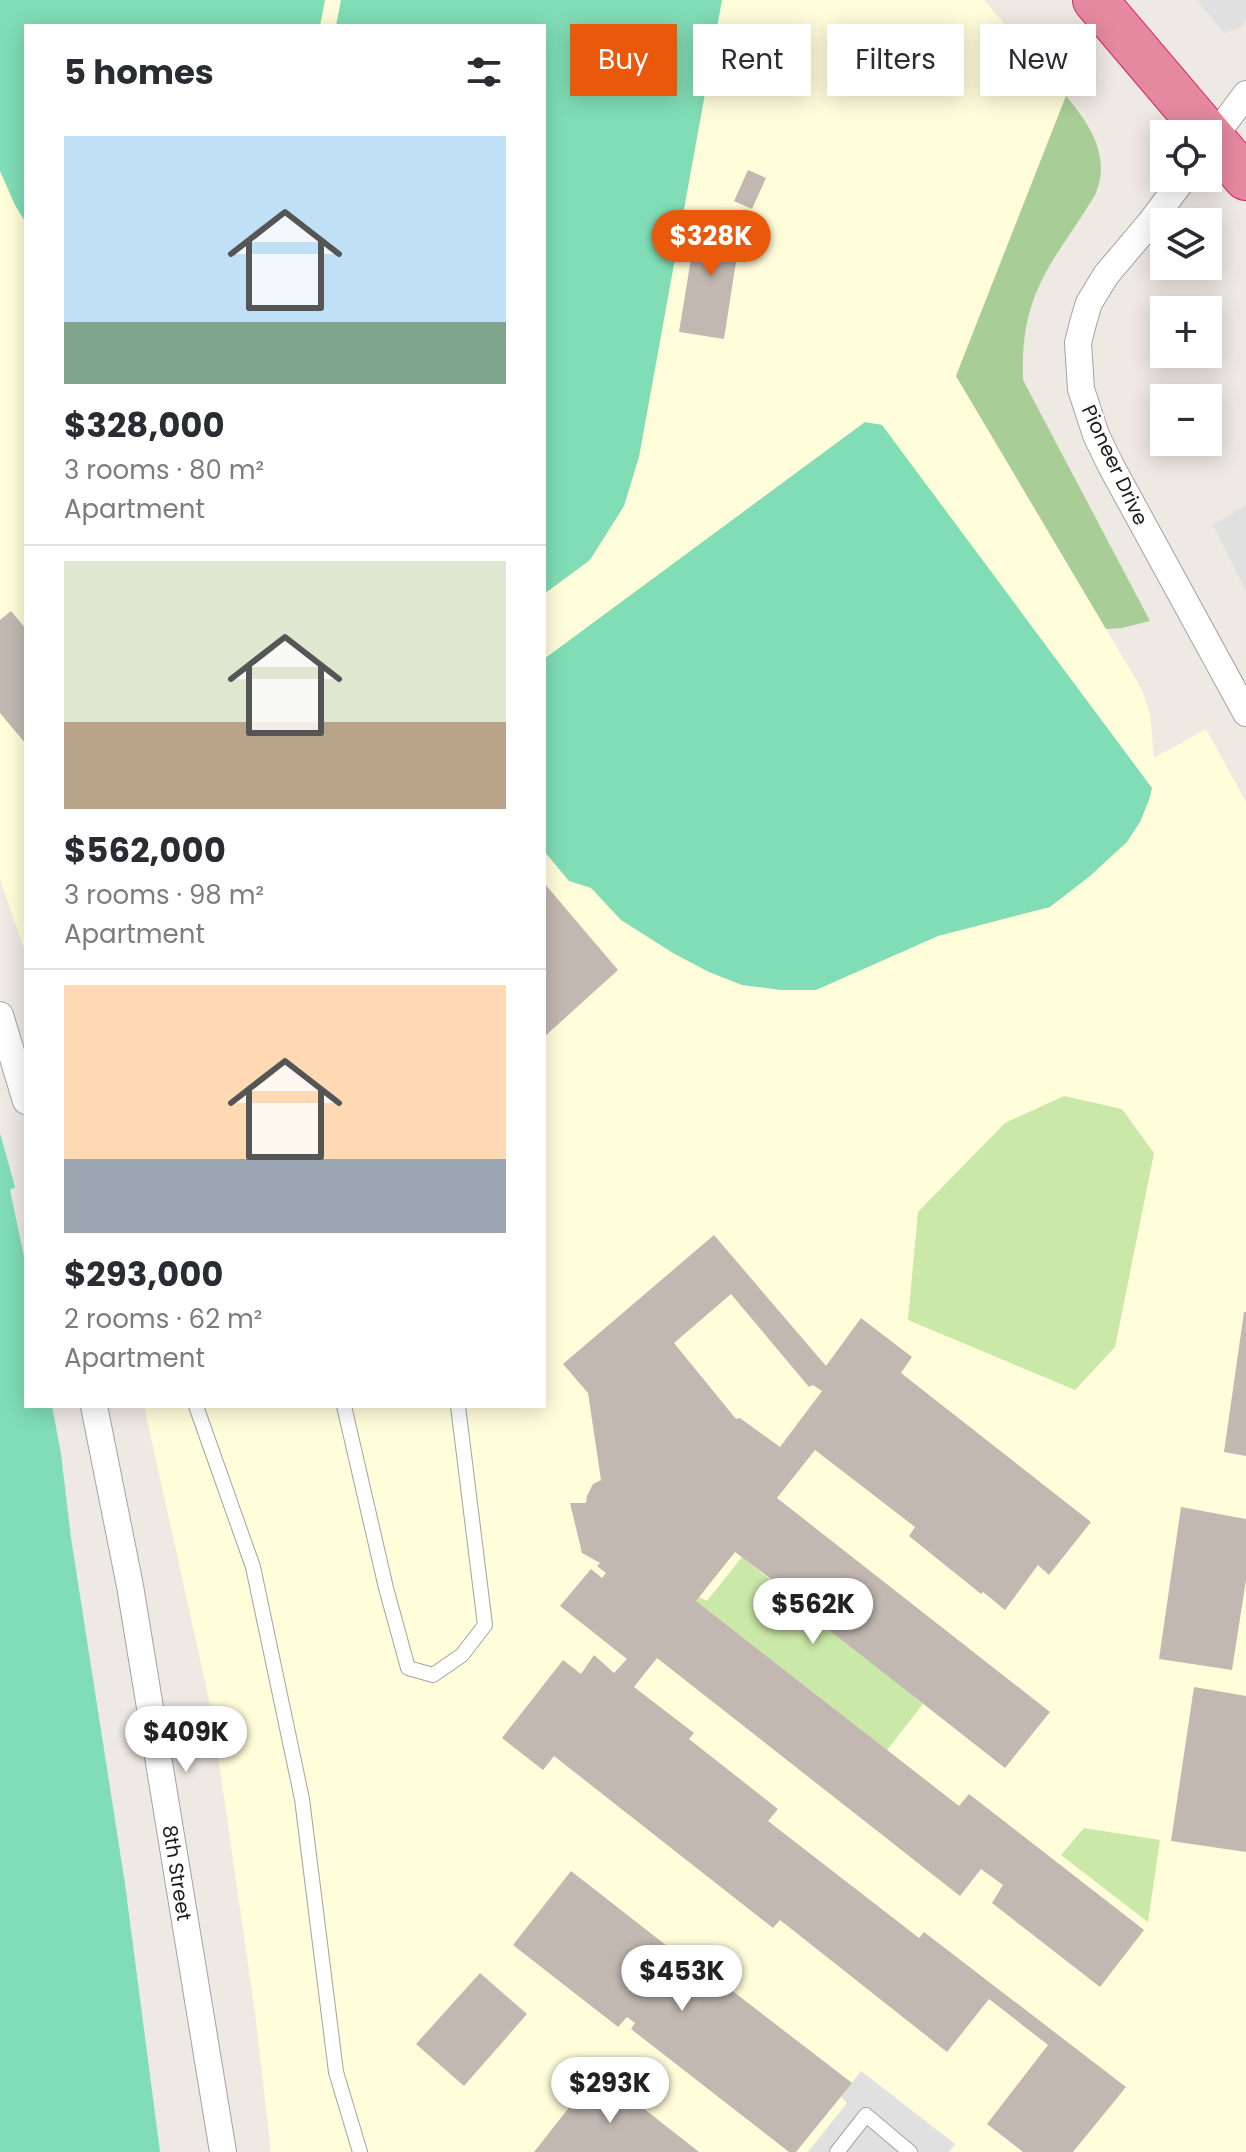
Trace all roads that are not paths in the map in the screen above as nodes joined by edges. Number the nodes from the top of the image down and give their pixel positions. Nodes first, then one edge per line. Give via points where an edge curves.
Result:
1 (1095, 0) edge
2 (1246, 94) edge
3 (1192, 120) edge
4 (1222, 126) edge
5 (1222, 154) edge
6 (1246, 178) edge
7 (1173, 192) edge
8 (1246, 713) edge
9 (0, 1015) edge
10 (24, 1094) edge
11 (94, 1408) edge
12 (197, 1408) edge
13 (344, 1408) edge
14 (458, 1408) edge
15 (223, 2152) edge
16 (360, 2152) edge
17 (837, 2152) edge
18 (910, 2152) edge

1 - 3 highway
2 - 4 street
5 - 6 highway
7 - 8 street, Pioneer Drive via 1089,303 1078,343 1079,374 1111,466
9 - 10 street
11 - 15 street, 8th Street via 130,1586
12 - 16 lane via 253,1567 302,1799 336,2072
13 - 14 lane via 408,1668 433,1675 462,1655 485,1625
17 - 18 lane via 866,2115

